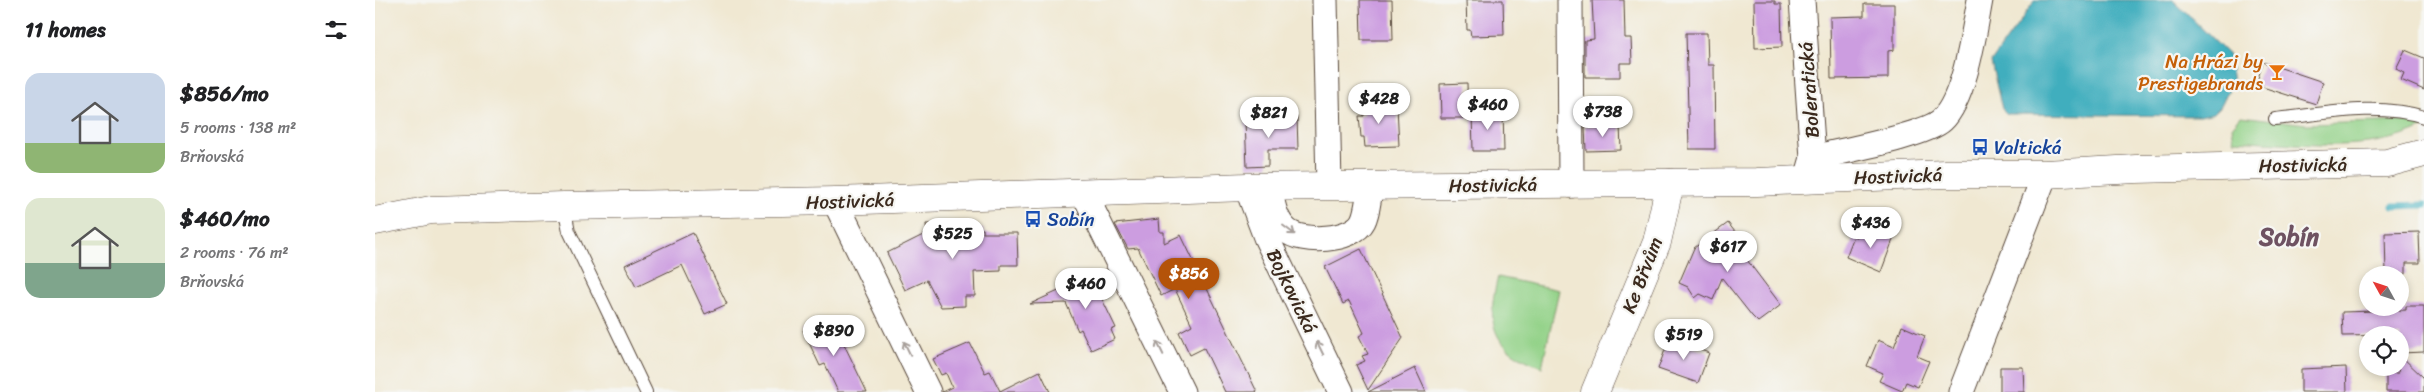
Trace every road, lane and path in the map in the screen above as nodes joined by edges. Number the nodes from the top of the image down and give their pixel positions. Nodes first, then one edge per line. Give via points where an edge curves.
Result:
1 (1325, 0) edge
2 (1570, 0) edge
3 (1803, 0) edge
4 (1980, 0) edge
5 (2424, 117) edge
6 (2275, 119) dead end
7 (2424, 152) edge
8 (1810, 169) junction
9 (2045, 174) junction
10 (1670, 183) junction
11 (1571, 185) junction
12 (1329, 186) junction
13 (1258, 187) junction
14 (1371, 187) junction
15 (1084, 193) junction
16 (835, 202) junction
17 (564, 206) junction
18 (375, 220) edge
19 (646, 392) edge
20 (928, 392) edge
21 (1182, 392) edge
22 (1341, 392) edge
23 (1595, 392) edge
24 (1961, 392) edge

1 - 12 street
2 - 11 street
3 - 8 street, Boleratická
4 - 8 street, Hostivická via 1962,87 1942,120
5 - 6 lane via 2363,109
7 - 9 street, Hostivická via 2387,163
8 - 9 street, Hostivická
8 - 10 street, Hostivická
9 - 24 street
10 - 11 street, Hostivická
10 - 23 street, Ke Břvům via 1657,242
11 - 14 street, Hostivická
12 - 13 street, Hostivická
12 - 14 street, Hostivická
13 -> 14 street via 1286,230 1302,238 1338,237 1352,232 1363,222
13 - 15 street, Hostivická
22 -> 13 street, Bojkovická via 1266,237
15 - 16 street, Hostivická
21 -> 15 street
16 - 17 street, Hostivická
20 -> 16 street
17 - 18 street, Hostivická via 431,210
17 - 19 lane via 569,231

